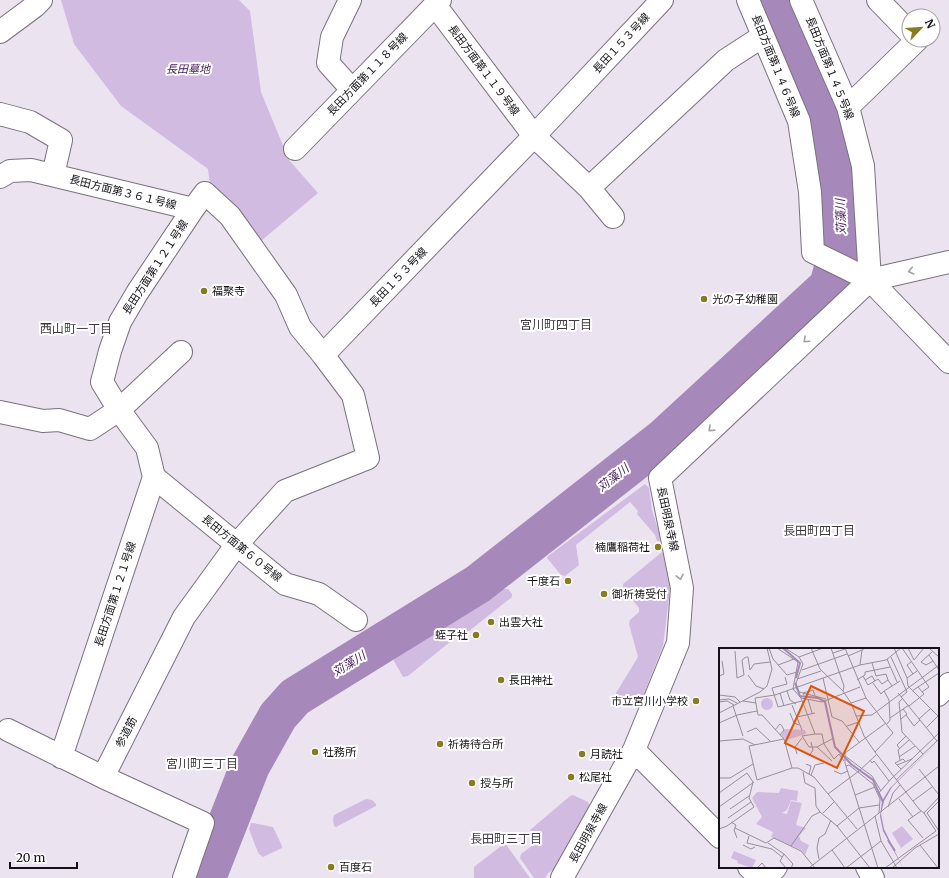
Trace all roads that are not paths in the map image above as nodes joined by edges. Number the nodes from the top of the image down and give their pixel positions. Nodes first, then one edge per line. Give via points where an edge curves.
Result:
1 (41, 0) edge
2 (350, 0) edge
3 (662, 0) edge
4 (748, 0) edge
5 (801, 0) edge
6 (878, 0) edge
7 (427, 3) edge
8 (901, 24) edge
9 (0, 32) edge
10 (764, 36) junction
11 (909, 48) edge
12 (346, 83) dead end
13 (848, 107) junction
14 (0, 114) edge
15 (534, 136) junction
16 (295, 148) dead end
17 (53, 175) junction
18 (0, 177) edge
19 (589, 188) junction
20 (193, 209) junction
21 (613, 217) dead end
22 (949, 262) edge
23 (870, 280) junction
24 (180, 352) dead end
25 (323, 355) junction
26 (949, 362) edge
27 (119, 410) junction
28 (0, 412) edge
29 (154, 477) junction
30 (237, 544) junction
31 (356, 620) dead end
32 (949, 684) edge
33 (939, 694) edge
34 (8, 730) dead end
35 (634, 750) junction
36 (61, 756) junction
37 (103, 777) junction
38 (719, 836) edge
39 (750, 868) edge
40 (775, 868) edge
41 (868, 868) edge
42 (184, 878) edge
43 (562, 878) edge
44 (760, 878) edge
45 (766, 878) edge
46 (873, 878) edge

1 - 9 street
2 - 12 street via 332,38 328,64
3 - 15 street, 長田１５３号線
4 - 10 street, 長田方面第１４６号線
5 - 13 street, 長田方面第１４５号線
6 - 8 street
7 - 15 street, 長田方面第１１９号線
7 - 16 street, 長田方面第１１８号線
10 - 19 street via 726,60
10 - 23 street, 長田方面第１４６号線 via 799,121 810,192 813,252
11 - 13 street
13 - 23 street, 長田方面第１４５号線 via 863,166
14 - 17 street via 30,122 62,140
15 - 19 street, 長田方面第１１９号線
15 - 25 street, 長田１５３号線
17 - 18 street, 長田方面第３６１号線 via 31,170 10,171
17 - 20 street, 長田方面第３６１号線
19 - 21 street, 長田方面第１１９号線
20 - 25 street, 長田方面第１２１号線 via 205,193 230,216 286,295 300,327
20 - 27 street, 長田方面第１２１号線 via 120,322 102,382
22 -> 23 street
23 - 26 street
23 -> 35 street, 長田明泉寺線 via 660,478 682,588 678,643
24 - 27 street
25 - 30 street via 353,395 368,458 285,491
27 - 28 street via 90,429 59,420 43,421
27 - 29 street, 長田方面第１２１号線 via 147,448
29 - 30 street, 長田方面第６０号線
29 - 36 street, 長田方面第１２１号線
30 - 31 street, 長田方面第６０号線 via 285,584 319,594
30 - 37 street, 参道筋 via 184,617
32 - 33 street
34 - 36 street
35 - 38 street
35 - 43 street, 長田明泉寺線
36 - 37 street
37 - 42 street via 203,823
39 - 44 street
40 - 45 street
41 - 46 street

